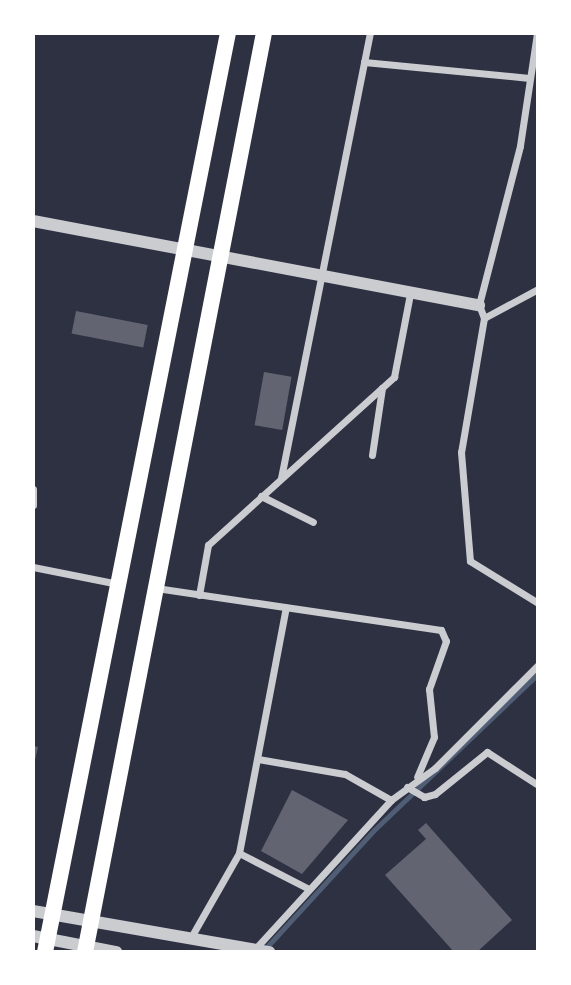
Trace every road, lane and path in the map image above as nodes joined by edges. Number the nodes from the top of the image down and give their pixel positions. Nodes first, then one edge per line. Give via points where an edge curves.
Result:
1 (228, 33) edge
2 (264, 33) edge
3 (370, 33) edge
4 (537, 33) edge
5 (363, 62) junction
6 (530, 78) junction
7 (33, 221) edge
8 (188, 250) junction
9 (221, 257) junction
10 (323, 277) junction
11 (538, 289) edge
12 (410, 294) junction
13 (482, 311) junction
14 (382, 387) junction
15 (372, 455) dead end
16 (281, 478) junction
17 (33, 489) edge
18 (261, 496) junction
19 (33, 505) edge
20 (313, 522) dead end
21 (33, 567) edge
22 (121, 584) junction
23 (154, 587) junction
24 (199, 595) junction
25 (538, 603) edge
26 (286, 607) junction
27 (538, 665) edge
28 (258, 759) junction
29 (417, 777) junction
30 (538, 785) edge
31 (409, 788) junction
32 (391, 800) junction
33 (239, 853) junction
34 (307, 888) junction
35 (33, 911) edge
36 (53, 914) junction
37 (91, 922) junction
38 (190, 939) junction
39 (42, 942) edge
40 (86, 949) edge
41 (254, 949) junction
42 (116, 952) edge
43 (269, 952) edge

1 - 8 highway
2 - 9 highway
3 - 5 street
4 - 6 street
5 - 6 street
5 - 10 street
6 - 13 street via 520,146
7 - 8 street
8 - 9 street
8 - 22 highway
9 - 10 street
9 - 23 highway
10 - 12 street
10 - 16 street
11 - 13 street
12 - 13 street
12 - 14 street via 394,377
13 - 25 street via 461,452 470,561
14 - 15 street
14 - 16 street
16 - 18 street
17 - 19 street
18 - 20 street
18 - 24 street via 208,545
21 - 22 street
22 - 36 highway
23 - 24 street
23 - 37 highway
24 - 26 street
26 - 28 street
26 - 29 street via 441,630 446,640 429,690 434,737
27 - 29 street via 435,768
28 - 32 street via 345,774
28 - 33 street
29 - 31 street
30 - 31 street via 487,751 424,797
31 - 32 street
32 - 34 street
33 - 34 street
33 - 38 street
34 - 41 street
35 - 36 street
36 - 37 street
36 - 39 highway
37 - 38 street
37 - 40 highway
38 - 41 street
39 - 40 street
40 - 42 street
41 - 43 street

